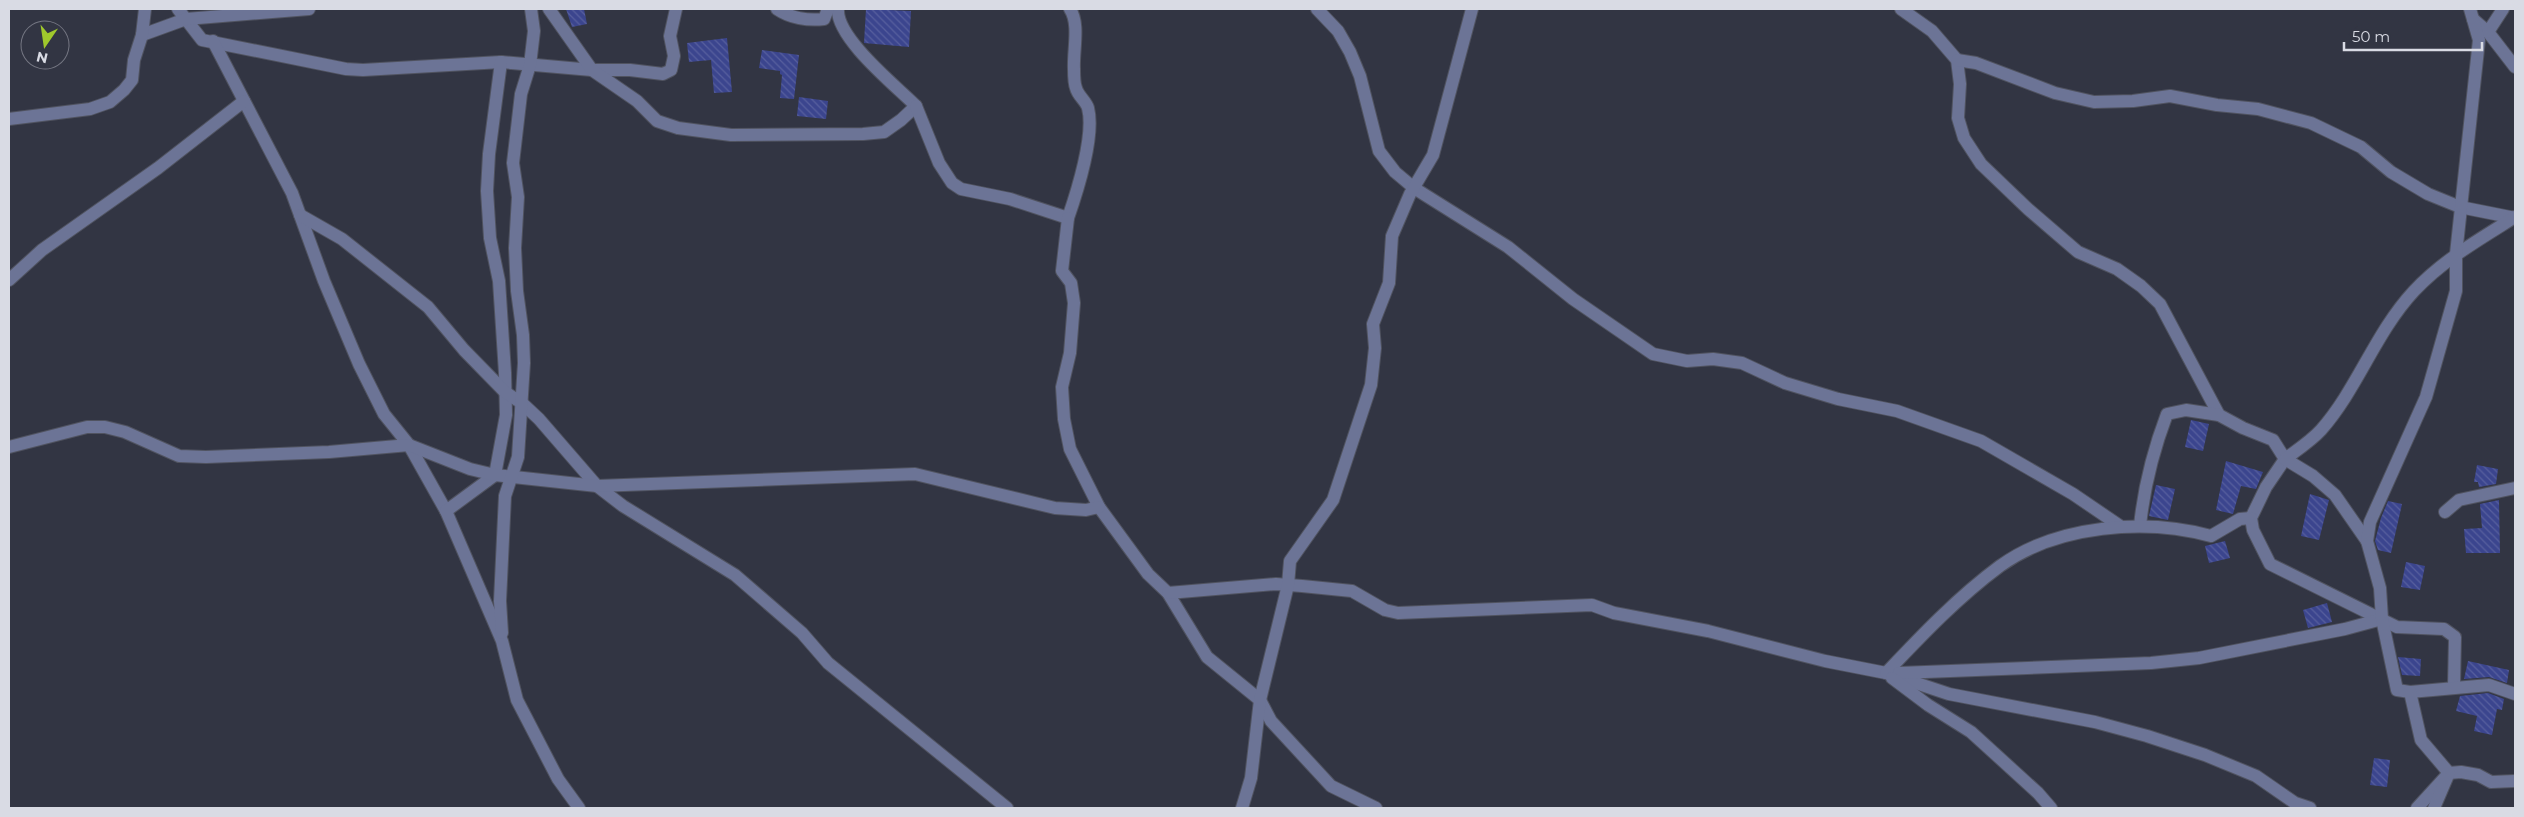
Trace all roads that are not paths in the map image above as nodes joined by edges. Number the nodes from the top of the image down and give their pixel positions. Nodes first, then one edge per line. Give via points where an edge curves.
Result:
1 (145, 9) edge
2 (178, 9) edge
3 (309, 9) edge
4 (531, 9) edge
5 (548, 9) edge
6 (777, 9) edge
7 (828, 9) edge
8 (838, 9) edge
9 (1070, 9) edge
10 (1317, 9) edge
11 (1472, 9) edge
12 (1901, 9) edge
13 (2503, 9) edge
14 (675, 10) edge
15 (2472, 14) edge
16 (186, 19) junction
17 (2488, 32) junction
18 (142, 35) junction
19 (213, 41) junction
20 (1956, 60) junction
21 (501, 62) junction
22 (530, 65) junction
23 (2515, 67) edge
24 (592, 70) junction
25 (244, 101) junction
26 (916, 106) junction
27 (9, 119) edge
28 (1414, 188) junction
29 (2460, 207) junction
30 (300, 215) junction
31 (2515, 217) edge
32 (1068, 218) junction
33 (2456, 254) junction
34 (9, 280) edge
35 (505, 392) junction
36 (523, 404) junction
37 (2220, 415) junction
38 (409, 445) junction
39 (9, 447) edge
40 (2285, 459) junction
41 (495, 476) junction
42 (512, 477) junction
43 (597, 486) junction
44 (2515, 488) edge
45 (1099, 507) junction
46 (446, 511) junction
47 (2445, 512) dead end
48 (2251, 518) junction
49 (2120, 526) junction
50 (2140, 526) junction
51 (2367, 541) junction
52 (1288, 585) junction
53 (1168, 593) junction
54 (2382, 619) junction
55 (502, 641) junction
56 (1886, 673) junction
57 (2454, 687) junction
58 (2410, 692) junction
59 (2515, 694) edge
60 (1260, 700) junction
61 (2449, 773) junction
62 (2515, 780) edge
63 (579, 808) edge
64 (1006, 808) edge
65 (1242, 808) edge
66 (1376, 808) edge
67 (2051, 808) edge
68 (2310, 808) edge
69 (2416, 808) edge
70 (2434, 808) edge

1 - 18 street
2 - 16 street
3 - 16 street
4 - 22 street via 534,31
5 - 24 street
6 - 7 street via 787,16 815,20 824,19
8 - 26 street via 850,39 861,55
9 - 32 street via 1076,24 1073,52 1075,88 1087,107 1089,121 1082,171
10 - 28 street via 1338,31 1350,52 1360,76 1379,151 1395,172
11 - 28 street via 1433,155
12 - 20 street via 1932,31
13 - 17 street
14 - 24 street via 670,36 674,56 671,70 663,74
15 - 17 street
15 - 29 street via 2479,40
16 - 18 street
16 - 19 street via 202,40
17 - 23 street
18 - 27 street via 132,80 110,102 90,109
19 - 21 street via 323,65 364,70
19 - 25 street
20 - 29 street via 1976,63 2055,93 2094,102 2170,96 2217,106 2258,109 2311,123 2361,147 2391,172 2428,194
20 - 37 street via 1960,84 1958,118 1964,138 1981,164 2078,252 2117,269 2160,304
21 - 22 street
21 - 35 street via 487,192 490,238 499,281
22 - 24 street
22 - 36 street via 521,94 514,163 518,197 515,248 523,335
24 - 26 street via 637,101 657,121 678,128 731,135 884,132
25 - 30 street via 284,175
25 - 34 street via 158,168 42,250
26 - 32 street via 939,163 960,189
28 - 49 street via 1508,247 1573,299 1654,354 1687,361 1713,359 1742,363 1785,383 1838,399 1897,411 1981,441 2073,494
28 - 52 street via 1392,236 1389,283 1373,324 1375,348 1371,385 1333,500 1290,560
29 - 31 street
29 - 33 street
30 - 35 street via 342,239 428,308
30 - 38 street via 358,364 384,414
31 - 33 street
32 - 45 street via 1062,271 1071,283 1074,303 1070,353 1062,387 1064,420 1070,449
33 - 40 street via 2414,291 2376,341 2352,387 2320,431
33 - 51 street via 2456,291 2438,359 2426,397 2370,522
35 - 36 street
35 - 41 street via 506,415
36 - 42 street via 518,457
36 - 43 street
37 - 40 street via 2273,440
37 - 50 street via 2186,410 2167,414 2151,456
38 - 39 street via 329,452 179,456 125,432 87,427
38 - 41 street
38 - 46 street
40 - 48 street
40 - 51 street via 2314,476 2335,494
41 - 42 street
41 - 46 street
42 - 43 street
42 - 55 street via 505,496 500,601
43 - 45 street via 915,474 1055,508 1086,510
43 - 64 street via 623,506 735,575 802,633 828,663
44 - 47 street via 2459,500
45 - 53 street via 1148,574
46 - 55 street
48 - 50 street via 2240,519 2212,536 2172,527
48 - 54 street via 2253,530 2270,564
49 - 50 street
49 - 56 street via 2031,548 2000,566 1924,633
51 - 54 street via 2380,588
52 - 53 street via 1250,585
52 - 56 street via 1352,591 1385,610 1398,613 1592,605 1614,613 1708,631
52 - 60 street
53 - 60 street via 1206,657
54 - 56 street via 2199,658 2150,663
54 - 57 street via 2398,628 2451,632 2454,637
54 - 58 street via 2397,690
55 - 63 street via 517,700 558,779
56 - 67 street via 1970,732
56 - 68 street via 1950,694 2095,722 2188,749 2256,776 2295,803
57 - 58 street
57 - 59 street via 2489,685
58 - 61 street via 2421,740
60 - 65 street via 1251,778
60 - 66 street via 1271,721 1331,786
61 - 62 street via 2478,775 2491,782
61 - 69 street
61 - 70 street

